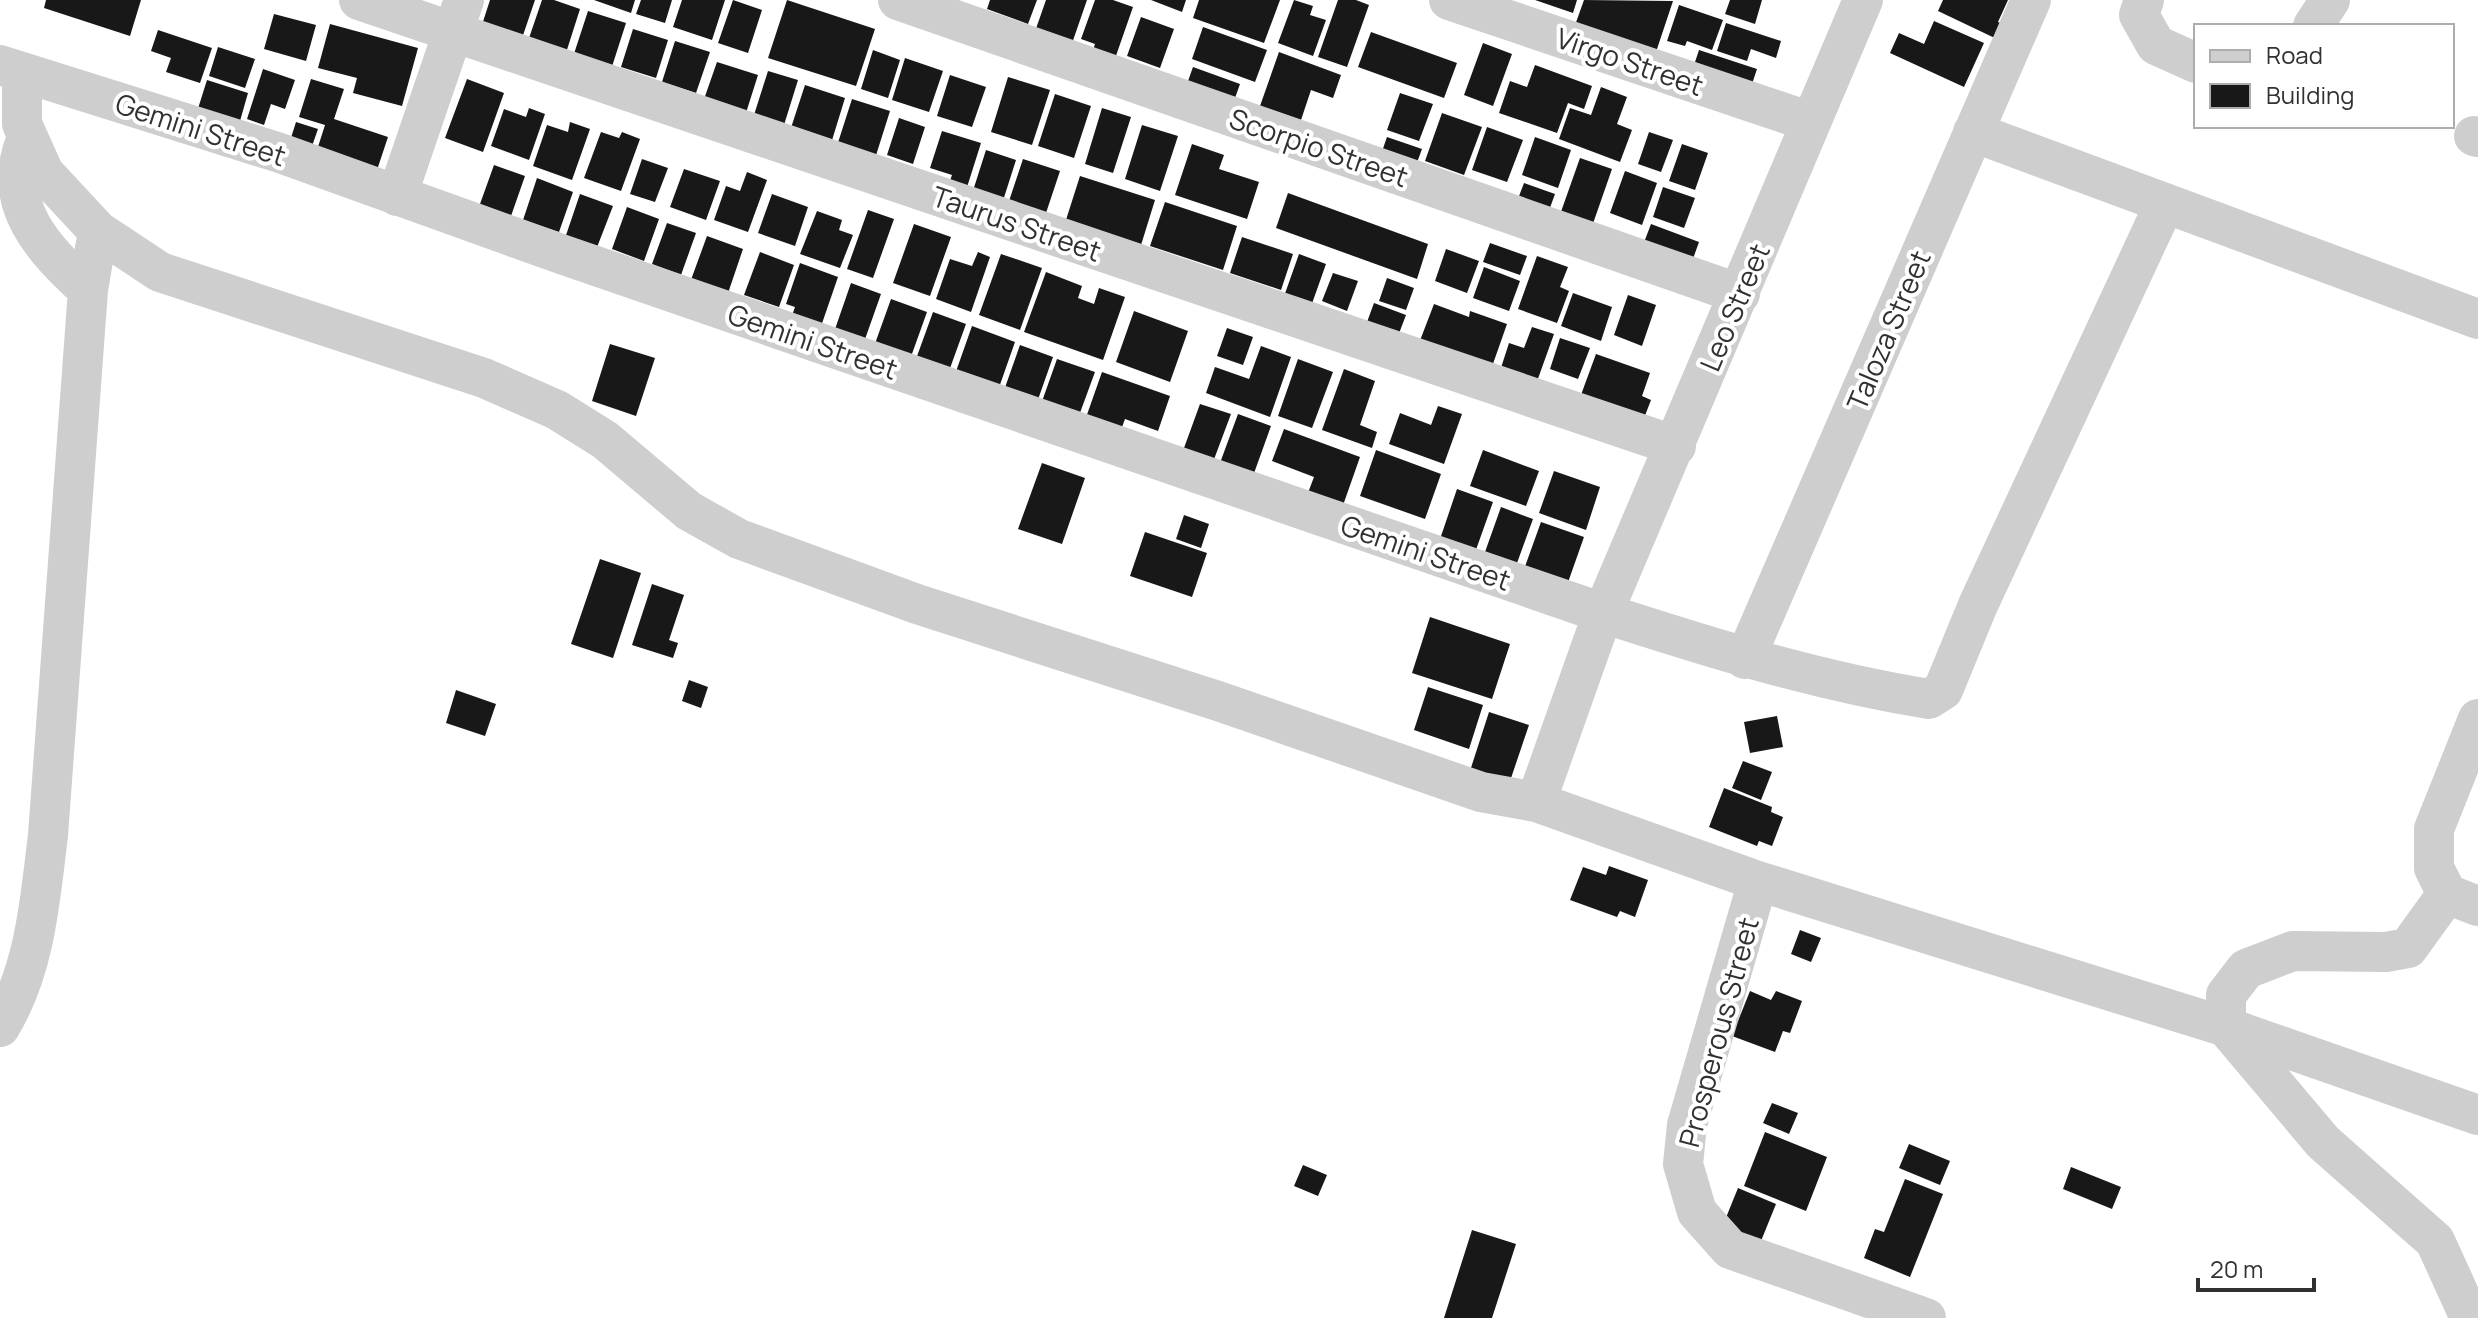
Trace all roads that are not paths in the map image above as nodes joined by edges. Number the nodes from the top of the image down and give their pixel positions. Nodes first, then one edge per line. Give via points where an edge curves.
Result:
1 (359, 0) edge
2 (898, 0) edge
3 (1449, 0) edge
4 (1863, 0) edge
5 (2031, 0) edge
6 (2144, 0) edge
7 (2330, 0) edge
8 (458, 16) edge
9 (2314, 24) edge
10 (2194, 62) edge
11 (11, 69) edge
12 (1811, 122) junction
13 (1973, 132) junction
14 (26, 140) junction
15 (397, 196) junction
16 (2165, 203) junction
17 (98, 231) junction
18 (88, 290) junction
19 (1740, 294) junction
20 (2478, 319) edge
21 (1676, 446) junction
22 (1603, 613) junction
23 (1745, 659) junction
24 (2478, 719) edge
25 (1536, 802) junction
26 (1758, 881) junction
27 (2462, 900) edge
28 (0, 1027) edge
29 (2226, 1027) junction
30 (2478, 1115) edge
31 (1926, 1318) edge
32 (2470, 1318) edge

1 - 8 street, Taurus Street
2 - 19 street, Scorpio Street
3 - 12 street, Virgo Street
4 - 12 street, Leo Street
5 - 13 street, Taloza Street
6 - 10 street via 2139,15 2156,45
7 - 9 street
8 - 15 street
8 - 21 street, Taurus Street
11 - 14 street
11 - 15 street, Gemini Street via 280,153
12 - 19 street, Leo Street
13 - 16 street
13 - 23 street, Taloza Street
14 - 17 street via 44,173
14 - 18 street via 5,177 12,210 24,231
15 - 22 street, Gemini Street
16 - 20 street
16 - 23 street, Gemini Street via 1943,690 1929,699 1863,689
17 - 18 street
17 - 25 street via 160,272 484,378 557,410 605,440 689,511 739,539 917,604 1481,792
18 - 28 street via 39,907 19,996
19 - 21 street, Leo Street
21 - 22 street, Leo Street
22 - 23 street, Gemini Street
22 - 25 street, Leo Street
24 - 27 street via 2434,829 2434,868
25 - 26 street
26 - 29 street
26 - 31 street, Prosperous Street via 1687,1125 1683,1164 1697,1212 1730,1249
27 - 29 street via 2408,948 2293,951 2246,969 2226,995
29 - 30 street
29 - 32 street via 2323,1142 2435,1241

